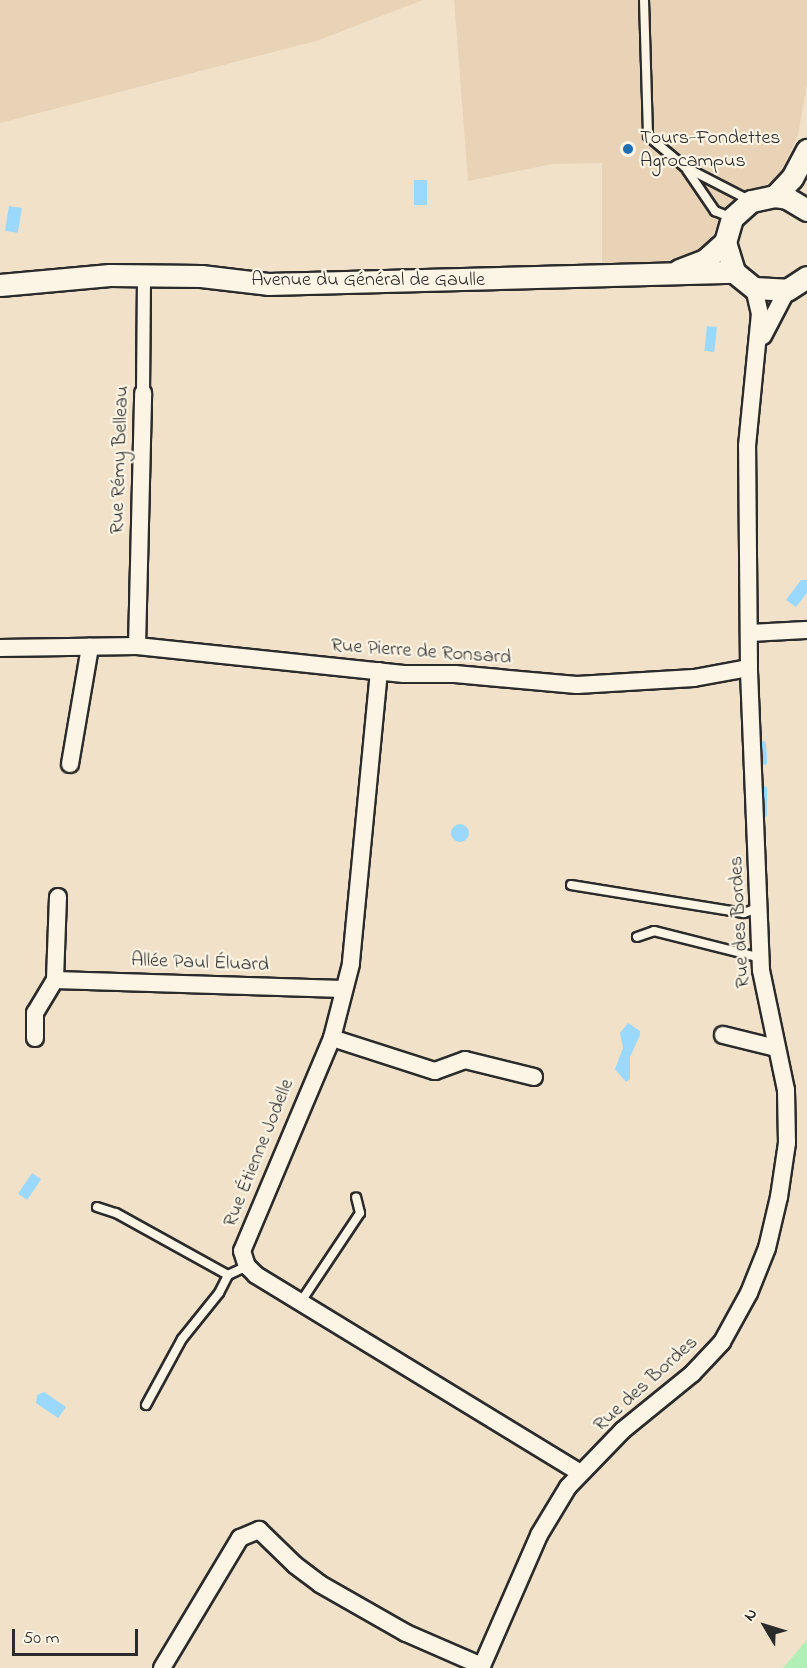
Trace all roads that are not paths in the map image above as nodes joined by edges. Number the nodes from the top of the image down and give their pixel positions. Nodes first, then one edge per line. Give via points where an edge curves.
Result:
1 (644, 0) edge
2 (807, 150) edge
3 (685, 167) junction
4 (775, 196) junction
5 (751, 201) junction
6 (807, 210) edge
7 (732, 218) junction
8 (725, 242) junction
9 (734, 272) junction
10 (144, 275) junction
11 (665, 276) junction
12 (801, 282) edge
13 (0, 285) edge
14 (754, 288) junction
15 (754, 360) junction
16 (143, 393) joint
17 (807, 630) edge
18 (749, 633) junction
19 (137, 646) junction
20 (90, 647) junction
21 (0, 648) edge
22 (749, 668) junction
23 (379, 671) junction
24 (70, 764) dead end
25 (571, 885) dead end
26 (58, 897) dead end
27 (760, 907) junction
28 (637, 937) dead end
29 (761, 958) junction
30 (55, 980) junction
31 (343, 989) junction
32 (723, 1035) dead end
33 (35, 1038) dead end
34 (332, 1038) junction
35 (776, 1048) junction
36 (534, 1077) dead end
37 (356, 1197) dead end
38 (97, 1207) dead end
39 (247, 1266) junction
40 (228, 1275) junction
41 (300, 1303) junction
42 (146, 1405) dead end
43 (580, 1473) junction
44 (481, 1667) edge
45 (162, 1668) edge

1 - 3 lane via 645,128 652,143
2 - 4 street via 792,178
3 - 5 lane
3 - 7 lane via 715,211
4 - 5 street
4 - 6 street
5 - 7 street
7 - 8 street
8 - 9 street
8 - 11 street, Avenue du Général de Gaulle via 705,260
9 - 11 street, Avenue du Général de Gaulle
9 - 14 street
10 - 11 street, Avenue du Général de Gaulle via 268,284
10 - 13 street, Avenue du Général de Gaulle
10 - 16 street, Rue Rémy Belleau
12 - 14 street
12 - 15 street, Rue des Bordes
14 - 15 street, Rue des Bordes via 760,314
15 - 18 street, Rue des Bordes via 747,446
16 - 19 street, Rue Rémy Belleau
17 - 18 street
18 - 22 street, Rue des Bordes
19 - 20 street, Rue Pierre de Ronsard
19 - 23 street, Rue Pierre de Ronsard
20 - 21 street, Rue Pierre de Ronsard
20 - 24 street
22 - 23 street, Rue Pierre de Ronsard via 660,681 577,685
22 - 27 street, Rue des Bordes
23 - 31 street, Rue Étienne Jodelle via 365,790 368,824 351,963
25 - 27 lane via 744,913
26 - 30 street
27 - 29 street, Rue des Bordes
28 - 29 lane via 654,931
29 - 35 street, Rue des Bordes
30 - 31 street, Allée Paul Éluard
30 - 33 street via 35,1013
31 - 34 street, Rue Étienne Jodelle
32 - 35 street
34 - 36 street via 435,1071 465,1060
34 - 39 street, Rue Étienne Jodelle via 255,1216 242,1251
35 - 43 street, Rue des Bordes via 786,1090 787,1143 767,1248 749,1293 710,1357 623,1430
37 - 41 lane via 360,1213
38 - 40 lane via 116,1213
39 - 40 lane
39 - 41 street
40 - 42 lane via 219,1293 182,1339
41 - 43 street
43 - 44 street, Rue des Bordes via 539,1535
44 - 45 street via 406,1634 320,1584 259,1530 240,1538

